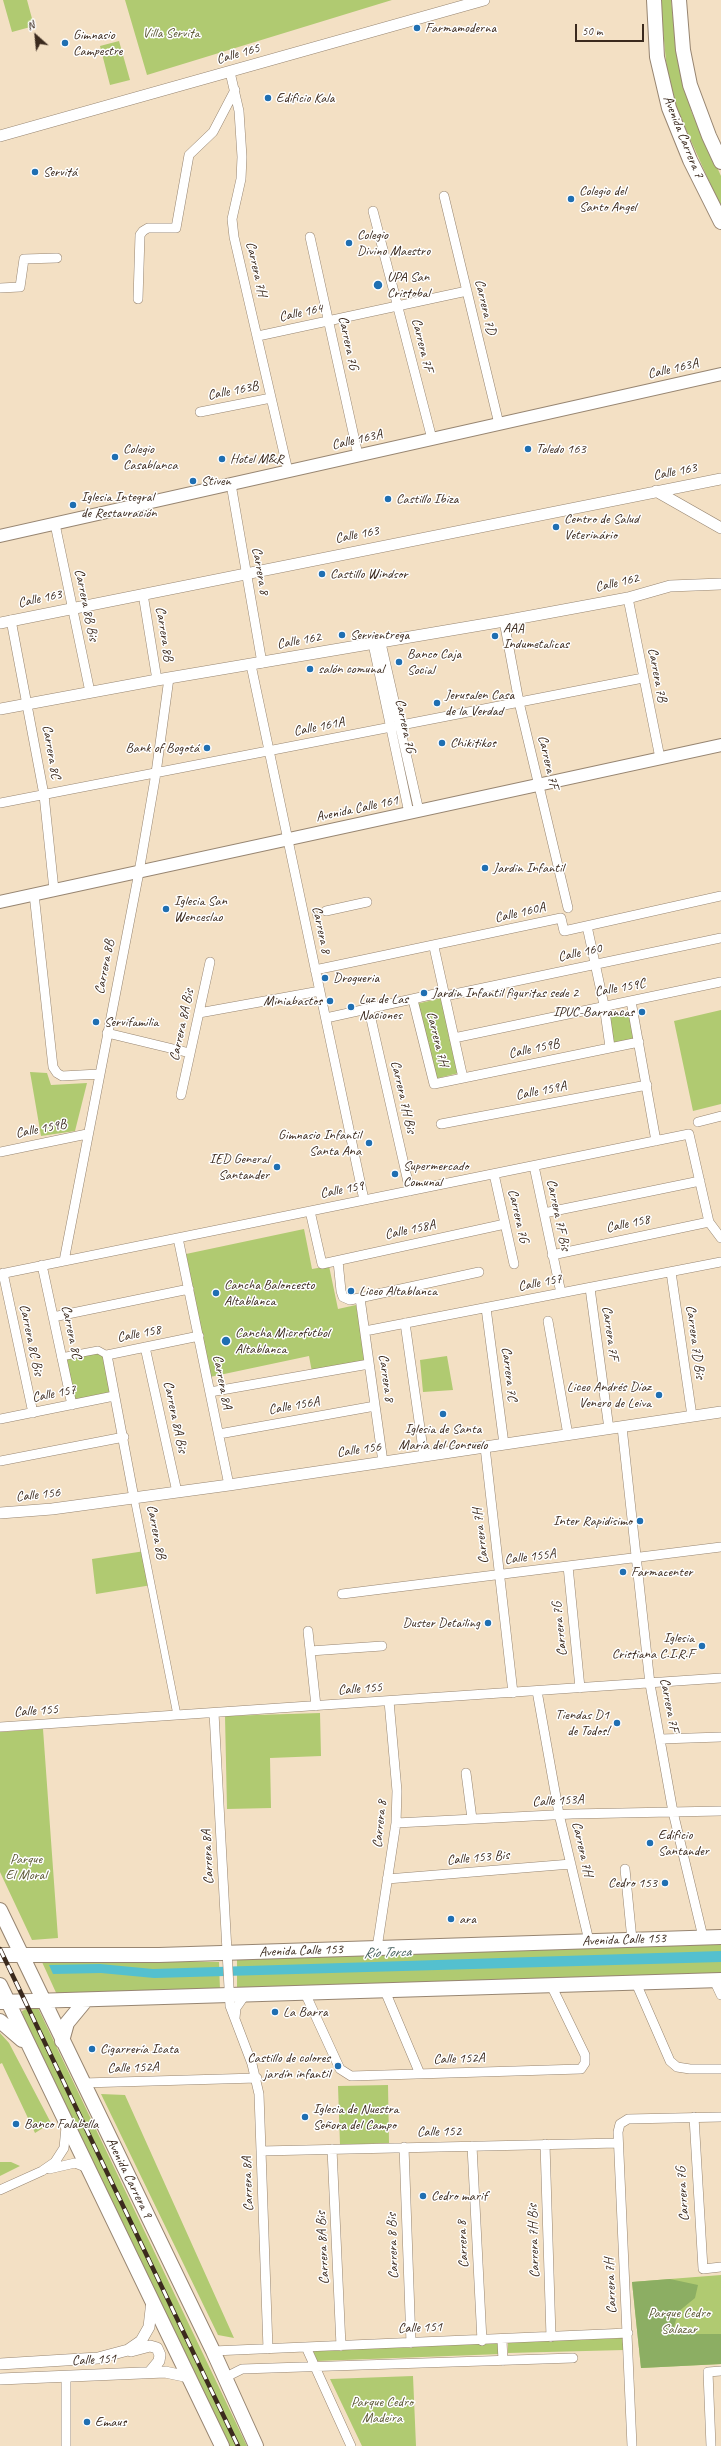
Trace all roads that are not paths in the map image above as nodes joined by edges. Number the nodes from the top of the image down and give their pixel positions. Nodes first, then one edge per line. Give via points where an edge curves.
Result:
1 (484, 0) edge
2 (654, 0) edge
3 (679, 0) edge
4 (230, 72) junction
5 (235, 90) junction
6 (0, 136) edge
7 (721, 162) edge
8 (444, 196) dead end
9 (373, 211) dead end
10 (721, 222) edge
11 (310, 237) dead end
12 (57, 258) dead end
13 (0, 288) edge
14 (467, 291) junction
15 (138, 299) dead end
16 (398, 306) junction
17 (328, 321) junction
18 (258, 336) junction
19 (721, 374) edge
20 (272, 398) junction
21 (200, 412) dead end
22 (498, 424) junction
23 (432, 439) junction
24 (358, 455) junction
25 (288, 471) junction
26 (721, 478) edge
27 (231, 484) junction
28 (656, 491) junction
29 (54, 524) junction
30 (721, 528) edge
31 (0, 536) edge
32 (246, 573) junction
33 (721, 584) edge
34 (143, 594) junction
35 (628, 598) junction
36 (72, 608) junction
37 (504, 621) junction
38 (6, 622) edge
39 (377, 643) junction
40 (257, 664) junction
41 (169, 678) junction
42 (643, 678) junction
43 (157, 680) junction
44 (90, 692) junction
45 (519, 702) junction
46 (29, 704) junction
47 (0, 709) edge
48 (395, 726) junction
49 (721, 745) edge
50 (269, 751) junction
51 (660, 758) junction
52 (156, 773) junction
53 (539, 785) junction
54 (44, 795) junction
55 (0, 804) edge
56 (414, 812) junction
57 (288, 839) junction
58 (139, 872) junction
59 (54, 890) junction
60 (34, 894) junction
61 (721, 896) edge
62 (0, 902) edge
63 (367, 902) dead end
64 (568, 908) dead end
65 (326, 911) tunnel mouth
66 (587, 926) junction
67 (721, 938) edge
68 (434, 947) junction
69 (210, 962) dead end
70 (596, 964) junction
71 (315, 970) junction
72 (721, 982) edge
73 (320, 991) junction
74 (445, 994) junction
75 (414, 1000) junction
76 (631, 1001) junction
77 (604, 1005) junction
78 (369, 1010) junction
79 (199, 1013) junction
80 (326, 1018) junction
81 (107, 1033) junction
82 (454, 1038) junction
83 (639, 1042) junction
84 (610, 1047) junction
85 (190, 1054) junction
86 (99, 1074) junction
87 (463, 1078) junction
88 (434, 1084) joint
89 (647, 1084) junction
90 (181, 1095) dead end
91 (721, 1116) edge
92 (698, 1122) dead end
93 (441, 1124) dead end
94 (87, 1134) junction
95 (656, 1141) junction
96 (0, 1152) edge
97 (534, 1166) junction
98 (494, 1174) junction
99 (700, 1181) junction
100 (410, 1191) junction
101 (364, 1200) junction
102 (310, 1211) junction
103 (544, 1213) junction
104 (709, 1222) junction
105 (505, 1224) junction
106 (178, 1238) junction
107 (721, 1238) edge
108 (552, 1255) junction
109 (64, 1261) junction
110 (338, 1261) junction
111 (721, 1262) edge
112 (514, 1264) dead end
113 (42, 1265) junction
114 (479, 1272) dead end
115 (671, 1272) junction
116 (1, 1274) edge
117 (590, 1288) junction
118 (189, 1289) junction
119 (561, 1293) junction
120 (360, 1298) junction
121 (486, 1308) junction
122 (53, 1317) junction
123 (548, 1321) dead end
124 (405, 1323) junction
125 (365, 1331) junction
126 (199, 1336) junction
127 (145, 1347) junction
128 (107, 1355) junction
129 (61, 1357) junction
130 (369, 1364) junction
131 (210, 1392) junction
132 (114, 1396) junction
133 (72, 1405) junction
134 (375, 1406) junction
135 (33, 1412) junction
136 (721, 1412) edge
137 (692, 1416) junction
138 (0, 1419) edge
139 (622, 1427) junction
140 (609, 1429) junction
141 (219, 1434) junction
142 (568, 1435) junction
143 (124, 1437) junction
144 (504, 1444) junction
145 (485, 1447) junction
146 (424, 1456) junction
147 (0, 1460) edge
148 (383, 1462) junction
149 (229, 1485) junction
150 (177, 1492) junction
151 (134, 1498) junction
152 (0, 1513) edge
153 (721, 1547) edge
154 (636, 1557) junction
155 (568, 1566) junction
156 (500, 1574) junction
157 (342, 1594) dead end
158 (308, 1631) dead end
159 (382, 1646) dead end
160 (310, 1651) junction
161 (721, 1678) edge
162 (650, 1684) junction
163 (580, 1688) junction
164 (537, 1691) junction
165 (513, 1693) junction
166 (389, 1701) junction
167 (316, 1706) junction
168 (214, 1713) junction
169 (177, 1715) junction
170 (0, 1727) edge
171 (721, 1737) edge
172 (661, 1739) junction
173 (466, 1773) dead end
174 (721, 1811) edge
175 (673, 1812) junction
176 (560, 1814) junction
177 (472, 1819) junction
178 (396, 1823) junction
179 (571, 1864) junction
180 (625, 1870) dead end
181 (387, 1879) junction
182 (0, 1910) edge
183 (703, 1937) junction
184 (721, 1937) edge
185 (632, 1940) junction
186 (589, 1941) junction
187 (377, 1948) junction
188 (0, 1955) edge
189 (23, 1958) junction
190 (227, 1958) junction
191 (717, 1980) edge
192 (636, 1983) junction
193 (0, 1985) edge
194 (551, 1986) junction
195 (228, 1989) junction
196 (385, 1991) junction
197 (305, 1993) junction
198 (245, 1995) junction
199 (721, 1996) edge
200 (86, 2000) junction
201 (4, 2002) edge
202 (43, 2002) junction
203 (0, 2021) edge
204 (235, 2023) junction
205 (62, 2041) junction
206 (30, 2049) junction
207 (721, 2069) edge
208 (420, 2074) junction
209 (256, 2078) junction
210 (83, 2083) junction
211 (694, 2117) junction
212 (721, 2117) edge
213 (64, 2120) junction
214 (618, 2143) junction
215 (545, 2144) junction
216 (472, 2146) junction
217 (404, 2147) junction
218 (332, 2149) junction
219 (261, 2150) junction
220 (88, 2169) junction
221 (42, 2171) junction
222 (0, 2190) edge
223 (721, 2267) edge
224 (152, 2300) junction
225 (628, 2333) junction
226 (551, 2337) junction
227 (502, 2340) junction
228 (482, 2341) junction
229 (411, 2343) junction
230 (341, 2346) junction
231 (306, 2347) junction
232 (268, 2349) junction
233 (212, 2351) junction
234 (121, 2353) junction
235 (573, 2358) dead end
236 (503, 2361) junction
237 (0, 2364) edge
238 (314, 2367) junction
239 (721, 2371) edge
240 (150, 2372) junction
241 (66, 2376) junction
242 (190, 2377) junction
243 (0, 2380) edge
244 (227, 2381) junction
245 (66, 2446) edge
246 (222, 2446) edge
247 (256, 2446) edge
248 (351, 2446) edge
249 (632, 2446) edge
250 (711, 2446) edge

1 - 4 street, Calle 165
2 - 10 main road, Avenida Carrera 7 via 657,57 669,108 690,160
3 - 7 main road, Avenida Carrera 7 via 683,50 690,85
4 - 5 street, Carrera 7H
4 - 6 street, Calle 165
5 - 15 street via 213,132 189,155 176,228 142,230
5 - 18 street, Carrera 7H via 242,157 241,179 232,219
8 - 14 street, Carrera 7D
9 - 16 street, Carrera 7F
11 - 17 street, Carrera 7G
12 - 13 street via 24,259 20,287
14 - 16 street, Calle 164
14 - 22 street, Carrera 7D
16 - 17 street, Calle 164
16 - 23 street, Carrera 7F
17 - 18 street, Calle 164
17 - 24 street, Carrera 7G
18 - 20 street, Carrera 7H
19 - 22 main road, Calle 163A
20 - 21 street, Calle 163B
20 - 25 street, Carrera 7H
22 - 23 main road, Calle 163A
23 - 24 main road, Calle 163A
24 - 25 main road, Calle 163A
25 - 27 main road, Calle 163A
26 - 28 street, Calle 163
27 - 29 main road, Calle 163A
27 - 32 street, Carrera 8
28 - 30 street
28 - 32 street, Calle 163
29 - 31 main road, Calle 163A
29 - 36 street, Carrera 8B Bis
32 - 34 street, Calle 163
32 - 40 street, Carrera 8
33 - 35 street, Calle 162 via 670,586
34 - 36 street, Calle 163
34 - 43 street, Carrera 8B
35 - 37 street, Calle 162
35 - 42 street, Carrera 7B
36 - 38 street, Calle 163
36 - 44 street, Carrera 8B Bis
37 - 39 street, Calle 162
37 - 45 street, Carrera 7F
38 - 46 street, Carrera 8C
39 - 40 street, Calle 162
39 - 48 street, Carrera 7G
40 - 41 street, Calle 162
40 - 50 street, Carrera 8
41 - 43 street, Calle 162
41 - 52 street, Carrera 8B
42 - 45 street, Calle 161A
42 - 51 street, Carrera 7B
43 - 44 street, Calle 162
44 - 46 street, Calle 162
45 - 48 street, Calle 161A
45 - 53 street, Carrera 7F
46 - 47 street, Calle 162
46 - 54 street, Carrera 8C
48 - 50 street, Calle 161A
48 - 56 street, Carrera 7G
49 - 51 main road, Avenida Calle 161
50 - 52 street, Calle 161A
50 - 57 street, Carrera 8
51 - 53 main road, Avenida Calle 161
52 - 54 street, Calle 161A
52 - 58 street, Carrera 8B
53 - 56 main road, Avenida Calle 161
53 - 64 street, Carrera 7F
54 - 55 street, Calle 161A
54 - 59 street, Carrera 8C
56 - 57 main road, Avenida Calle 161
57 - 58 main road, Avenida Calle 161
57 - 71 street, Carrera 8 via 308,915
58 - 59 main road, Avenida Calle 161
58 - 81 street, Carrera 8B
59 - 60 main road, Avenida Calle 161
60 - 62 main road, Avenida Calle 161
60 - 86 street via 53,1067 62,1076
61 - 66 street, Calle 160A
63 - 65 street
66 - 68 street, Calle 160A via 564,931 561,918
66 - 70 street
67 - 70 street, Calle 160
68 - 71 street, Calle 160A
68 - 74 street
69 - 79 street, Carrera 8A Bis
70 - 74 street, Calle 160
70 - 77 street
71 - 73 street, Carrera 8
72 - 76 street, Calle 159C
73 - 79 street
73 - 80 street, Carrera 8
74 - 75 street, Calle 160
74 - 82 street
75 - 78 street, Calle 160
75 - 88 street, Carrera 7H
76 - 77 street, Calle 159C
76 - 83 street
77 - 82 street, Calle 159C
77 - 84 street
78 - 80 street, Calle 160
78 - 100 street, Carrera 7H Bis
79 - 85 street, Carrera 8A Bis
80 - 101 street, Carrera 8
81 - 85 street
81 - 86 street, Carrera 8B
82 - 87 street
83 - 84 street, Calle 159B
83 - 89 street
84 - 87 street, Calle 159B
85 - 90 street, Carrera 8A Bis
86 - 94 street, Carrera 8B
87 - 88 street, Calle 159B
89 - 93 street, Calle 159A
89 - 95 street
91 - 92 street
94 - 96 street, Calle 159B
94 - 109 street, Carrera 8B
95 - 97 street, Calle 159
95 - 99 street, Calle 159 via 689,1134
97 - 98 street, Calle 159
97 - 103 street, Carrera 7F Bis
98 - 100 street, Calle 159
98 - 105 street, Carrera 7G
99 - 103 street
99 - 104 street
100 - 101 street, Calle 159
101 - 102 street, Calle 159
102 - 106 street, Calle 159
102 - 110 street, Calle 158A via 322,1264
103 - 108 street, Carrera 7F Bis
104 - 107 street
104 - 108 street, Calle 158
105 - 110 street, Calle 158A
105 - 112 street, Carrera 7G
106 - 109 street, Calle 159
106 - 118 street, Carrera 8A
108 - 119 street, Carrera 7F Bis
109 - 113 street, Calle 159
110 - 120 street via 343,1297 350,1300
111 - 115 street, Calle 157
113 - 116 street, Calle 159
113 - 122 street, Carrera 8C
114 - 120 street
115 - 117 street, Calle 157
115 - 137 street, Carrera 7D Bis
116 - 135 street, Carrera 8C Bis
117 - 119 street, Calle 157
117 - 140 street, Carrera 7F
118 - 122 street
118 - 126 street, Carrera 8A
119 - 121 street, Calle 157
120 - 125 street, Carrera 8
121 - 124 street, Calle 157
121 - 144 street, Carrera 7C
122 - 129 street, Carrera 8C
123 - 142 street
124 - 125 street, Calle 157
124 - 146 street
125 - 130 street, Carrera 8
126 - 127 street, Calle 158
126 - 131 street, Carrera 8A
127 - 128 street, Calle 158
127 - 150 street, Carrera 8A Bis
128 - 129 street, Calle 158 via 98,1350
128 - 132 street, Carrera 8B
129 - 133 street, Carrera 8C
130 - 131 street
130 - 134 street, Carrera 8
131 - 141 street, Carrera 8A
132 - 133 street, Calle 157
132 - 143 street, Carrera 8B
133 - 135 street, Calle 157
134 - 141 street, Calle 156A
134 - 148 street, Carrera 8
135 - 138 street, Calle 157
136 - 137 street, Calle 156
137 - 139 street, Calle 156
139 - 140 street, Calle 156
139 - 154 street, Carrera 7F
140 - 142 street, Calle 156
141 - 149 street, Carrera 8A
142 - 144 street, Calle 156
143 - 147 street
143 - 151 street, Carrera 8B
144 - 145 street, Calle 156
145 - 146 street, Calle 156
145 - 156 street, Carrera 7H
146 - 148 street, Calle 156
148 - 149 street, Calle 156
149 - 150 street, Calle 156
150 - 151 street, Calle 156
151 - 152 street, Calle 156 via 36,1511
151 - 169 street, Carrera 8B
153 - 154 street, Calle 155A
154 - 155 street, Calle 155A
154 - 162 street, Carrera 7F
155 - 156 street, Calle 155A
155 - 163 street, Carrera 7G
156 - 157 street, Calle 155A
156 - 165 street, Carrera 7H
158 - 160 street
159 - 160 street
160 - 167 street
161 - 162 street, Calle 155
162 - 163 street, Calle 155
162 - 172 street, Carrera 7F
163 - 164 street, Calle 155
164 - 165 street, Calle 155
164 - 176 street, Carrera 7H
165 - 166 street, Calle 155
166 - 167 street, Calle 155
166 - 178 street, Carrera 8 via 397,1791
167 - 168 street, Calle 155
168 - 169 street, Calle 155
168 - 190 street, Carrera 8A
169 - 170 street, Calle 155
171 - 172 street
172 - 175 street, Carrera 7F
173 - 177 street
174 - 175 street, Calle 153A
175 - 176 street, Calle 153A
175 - 183 street, Carrera 7F
176 - 177 street, Calle 153A
176 - 179 street, Carrera 7H
177 - 178 street, Calle 153A
178 - 181 street, Carrera 8
179 - 181 street, Calle 153 Bis
179 - 186 street, Carrera 7H
180 - 185 street
181 - 187 street, Carrera 8
182 - 189 main road, Avenida Carrera 9
183 - 184 main road, Avenida Calle 153
183 - 185 main road, Avenida Calle 153
185 - 186 main road, Avenida Calle 153
186 - 187 main road, Avenida Calle 153
187 - 190 main road, Avenida Calle 153
188 - 189 main road, Avenida Calle 153
189 - 190 main road, Avenida Calle 153
189 - 202 main road, Avenida Carrera 9
190 - 195 street, Carrera 8A
191 - 192 main road
191 - 199 street
192 - 194 main road
192 - 207 street via 670,2062 677,2067
193 - 201 main road
194 - 196 main road
194 - 208 street, Calle 152A via 585,2055 585,2062 581,2068
195 - 198 main road
195 - 200 main road
195 - 204 street, Carrera 8A
196 - 197 main road
196 - 208 street
197 - 198 main road
197 - 208 street, Calle 152A via 340,2068 351,2076
198 - 204 street via 236,2008
200 - 202 main road
200 - 205 main road via 67,2023
201 - 202 main road
201 - 206 main road
202 - 205 main road, Avenida Carrera 9
203 - 206 main road via 12,2029
204 - 209 street, Carrera 8A
205 - 210 main road, Avenida Carrera 9
206 - 213 main road
209 - 210 street, Calle 152A
209 - 219 street, Carrera 8A
210 - 233 main road, Avenida Carrera 9
211 - 212 street
211 - 214 street, Carrera 7H via 628,2119 620,2124
211 - 223 street, Carrera 7G via 703,2269
213 - 220 main road
213 - 221 street via 64,2148 55,2162
214 - 215 street, Calle 152
214 - 225 street, Carrera 7H
215 - 216 street, Calle 152
215 - 226 street, Carrera 7H Bis
216 - 217 street, Calle 152
216 - 228 street, Carrera 8
217 - 218 street, Calle 152
217 - 229 street, Carrera 8 Bis
218 - 219 street, Calle 152
218 - 230 street, Carrera 8A Bis
219 - 232 street, Carrera 8A
220 - 221 street via 75,2162
220 - 224 main road
221 - 222 street
224 - 234 street, Calle 151 via 152,2314 146,2334 135,2346
224 - 242 main road
225 - 226 street, Calle 151
225 - 249 street, Carrera 7H
226 - 227 street, Calle 151
227 - 228 street, Calle 151
227 - 236 street
228 - 229 street, Calle 151
229 - 230 street, Calle 151
230 - 231 street, Calle 151
231 - 232 street, Calle 151
231 - 238 street
232 - 233 street, Calle 151
233 - 244 main road, Avenida Carrera 9
234 - 237 street, Calle 151 via 80,2360
234 - 240 street via 154,2346 160,2355 159,2361
235 - 236 street
236 - 238 street
238 - 244 street via 242,2369 230,2375
238 - 248 street
239 - 250 street via 708,2372
240 - 241 street, Calle 151
240 - 242 street, Calle 151 via 174,2372
241 - 243 street, Calle 151
241 - 245 street
242 - 246 main road
244 - 247 main road, Avenida Carrera 9

